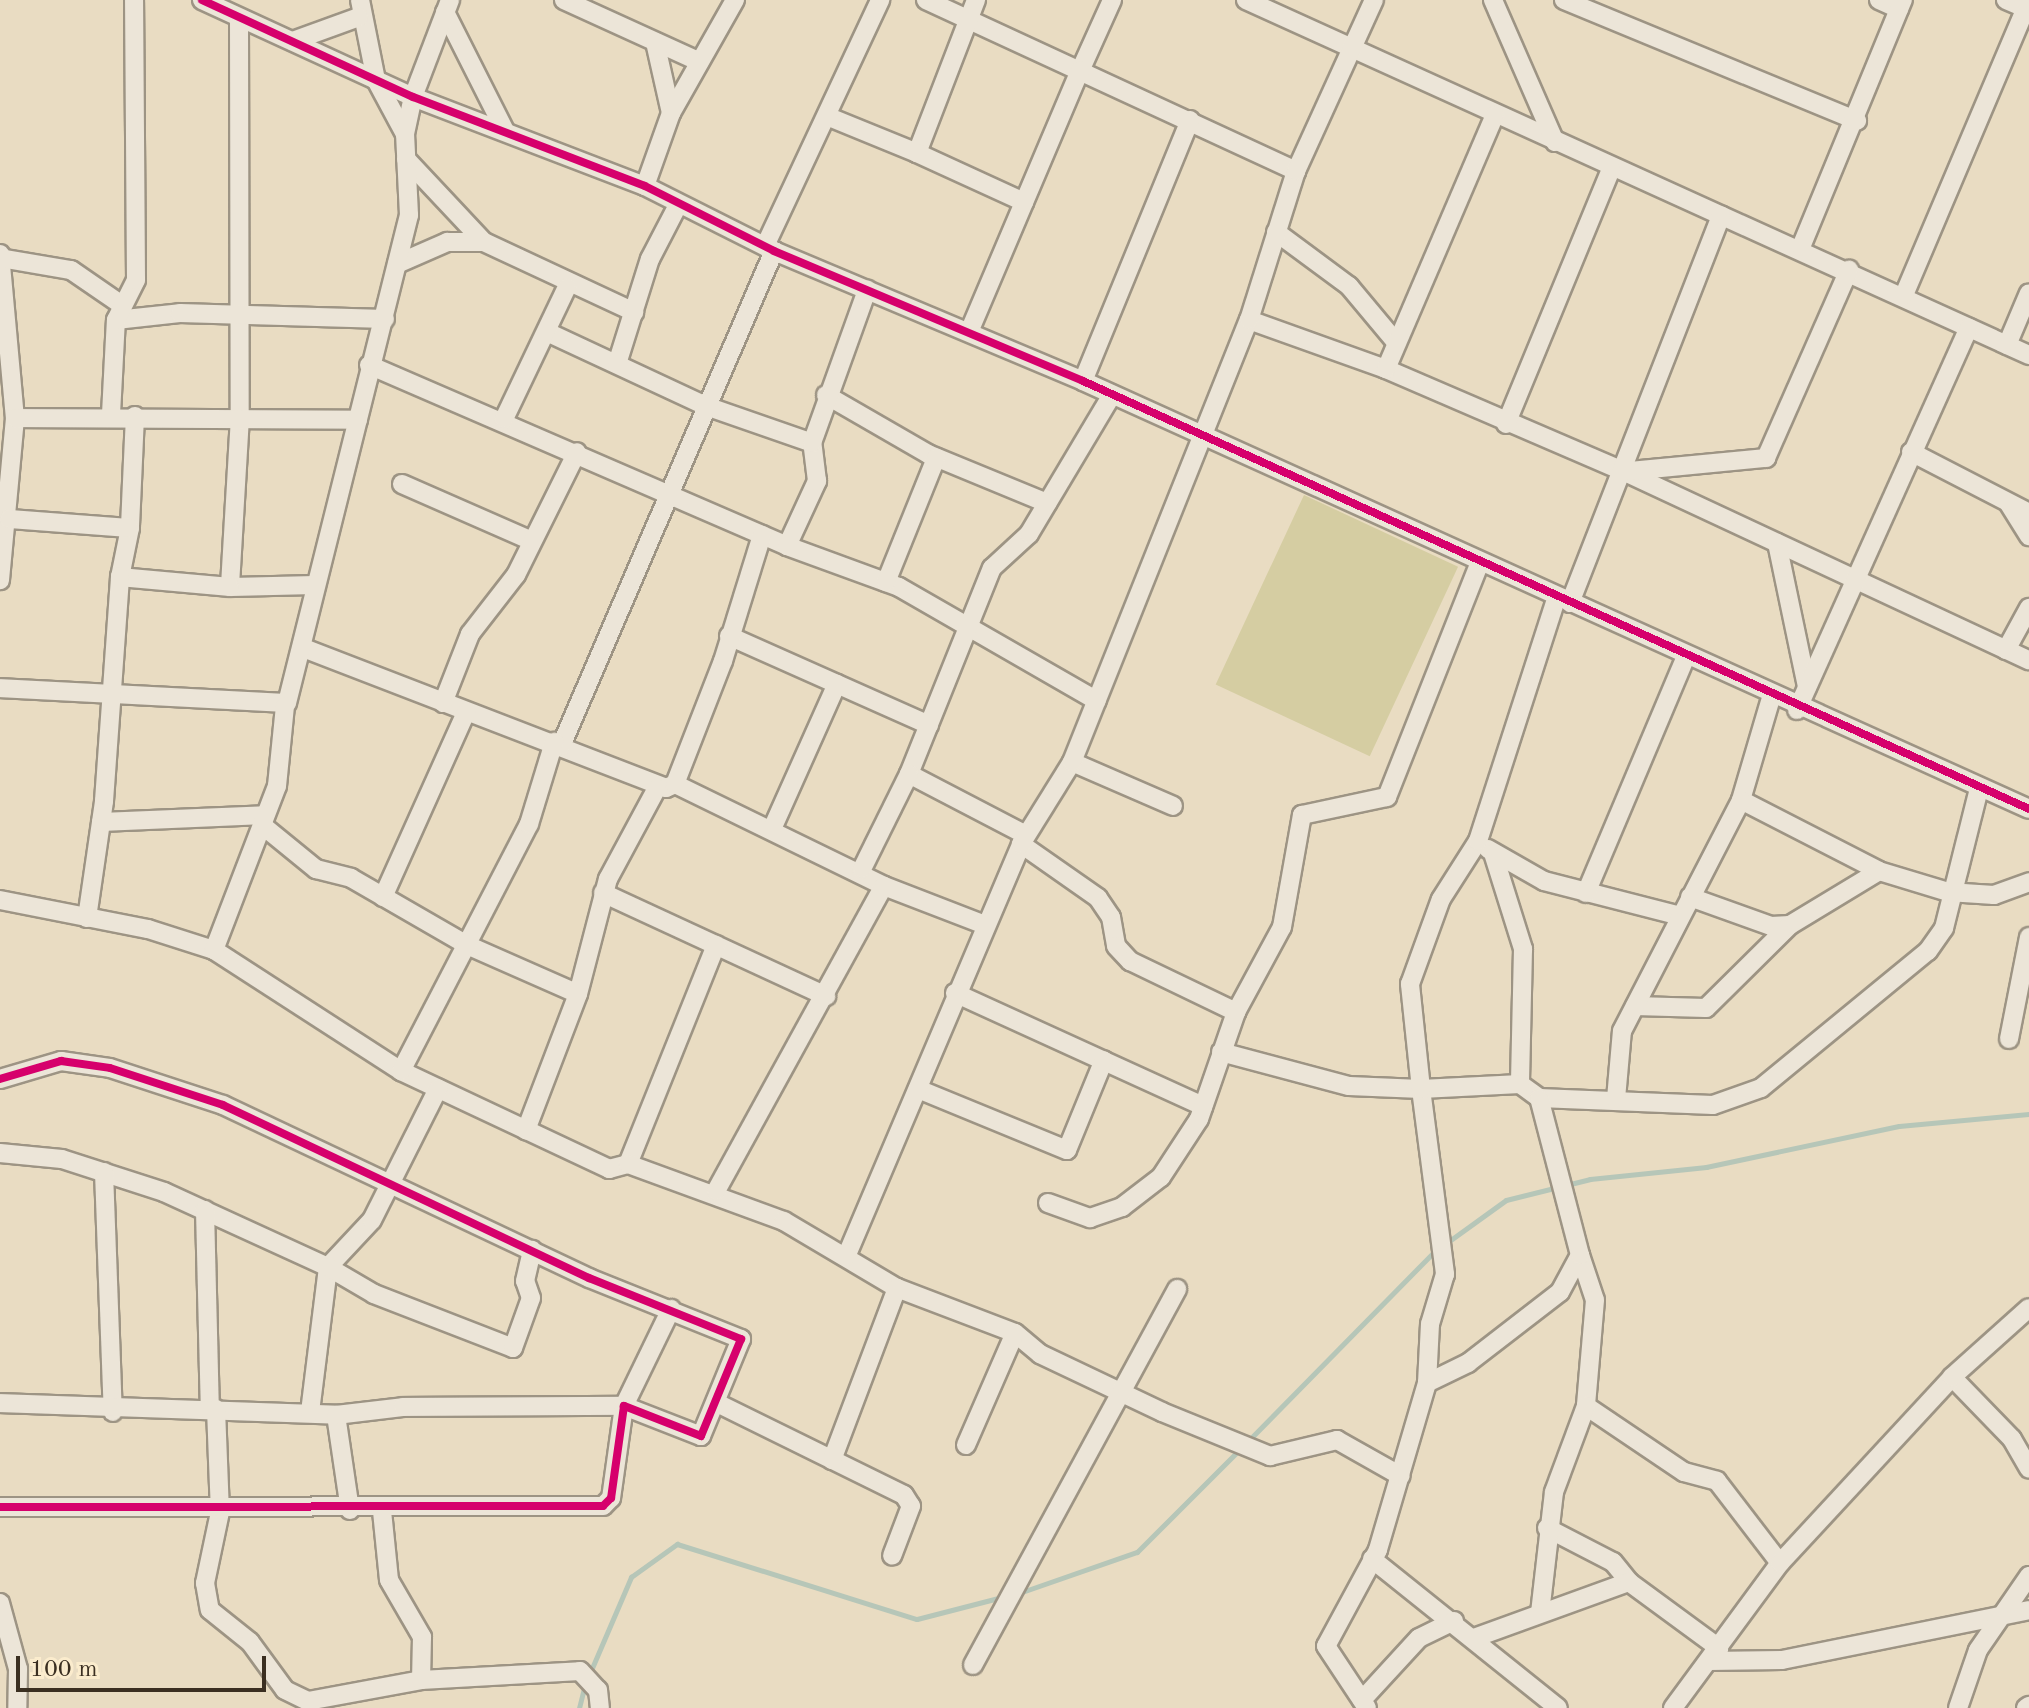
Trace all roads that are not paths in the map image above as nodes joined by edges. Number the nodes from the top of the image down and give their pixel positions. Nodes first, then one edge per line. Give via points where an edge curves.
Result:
1 (134, 0) edge
2 (202, 0) edge
3 (564, 0) edge
4 (735, 0) edge
5 (880, 0) edge
6 (926, 0) edge
7 (976, 0) edge
8 (1112, 0) edge
9 (1246, 0) edge
10 (1374, 0) edge
11 (1493, 0) edge
12 (1564, 0) edge
13 (1879, 0) edge
14 (2006, 0) edge
15 (1901, 4) edge
16 (2027, 4) edge
17 (448, 6) edge
18 (598, 7) edge
19 (360, 8) edge
20 (239, 18) junction
21 (967, 24) junction
22 (293, 41) junction
23 (655, 42) junction
24 (1354, 48) junction
25 (700, 62) junction
26 (1080, 71) junction
27 (376, 80) junction
28 (413, 97) junction
29 (671, 113) junction
30 (1495, 115) junction
31 (829, 117) junction
32 (1190, 120) junction
33 (1857, 121) junction
34 (505, 131) junction
35 (405, 134) junction
36 (1555, 142) junction
37 (917, 153) junction
38 (406, 159) junction
39 (1611, 169) junction
40 (1296, 171) junction
41 (645, 186) junction
42 (1024, 202) junction
43 (678, 205) junction
44 (1721, 215) junction
45 (1276, 232) junction
46 (484, 242) junction
47 (1801, 247) junction
48 (769, 248) junction
49 (0, 256) edge
50 (397, 264) junction
51 (1849, 270) junction
52 (567, 287) junction
53 (867, 290) junction
54 (2029, 293) edge
55 (1904, 295) junction
56 (118, 312) junction
57 (634, 312) junction
58 (241, 318) junction
59 (385, 319) junction
60 (1249, 320) junction
61 (1969, 328) junction
62 (547, 332) junction
63 (969, 332) junction
64 (1395, 341) junction
65 (2007, 345) junction
66 (2029, 355) edge
67 (617, 364) junction
68 (369, 365) junction
69 (1386, 369) junction
70 (1083, 381) junction
71 (826, 395) junction
72 (1112, 395) junction
73 (706, 406) junction
74 (111, 414) junction
75 (135, 416) junction
76 (240, 417) junction
77 (15, 418) junction
78 (504, 419) junction
79 (358, 420) junction
80 (1506, 424) junction
81 (1200, 437) junction
82 (812, 443) junction
83 (577, 452) junction
84 (1911, 452) junction
85 (936, 458) junction
86 (1623, 471) junction
87 (402, 484) dead end
88 (669, 493) junction
89 (1047, 503) junction
90 (2008, 503) junction
91 (2029, 513) edge
92 (130, 528) junction
93 (6, 529) edge
94 (762, 535) junction
95 (2029, 536) edge
96 (532, 541) junction
97 (1777, 543) junction
98 (787, 546) junction
99 (1480, 562) junction
100 (120, 577) junction
101 (0, 580) edge
102 (886, 582) junction
103 (1853, 582) junction
104 (316, 585) junction
105 (230, 587) junction
106 (1564, 600) junction
107 (2029, 608) edge
108 (970, 627) junction
109 (729, 636) junction
110 (306, 649) junction
111 (2006, 650) junction
112 (1685, 659) junction
113 (2029, 660) edge
114 (837, 684) junction
115 (1807, 687) junction
116 (0, 688) edge
117 (110, 695) junction
118 (1771, 698) junction
119 (1097, 701) junction
120 (443, 703) junction
121 (285, 706) junction
122 (1797, 710) junction
123 (466, 712) junction
124 (929, 725) junction
125 (558, 744) junction
126 (1072, 762) junction
127 (909, 774) junction
128 (666, 786) junction
129 (1979, 789) junction
130 (1741, 800) junction
131 (1173, 806) dead end
132 (2029, 809) edge
133 (264, 820) junction
134 (101, 822) junction
135 (772, 829) junction
136 (1024, 839) junction
137 (1478, 841) junction
138 (1493, 853) junction
139 (862, 869) junction
140 (1879, 871) junction
141 (2029, 882) edge
142 (884, 886) junction
143 (1948, 892) junction
144 (603, 893) junction
145 (1586, 893) junction
146 (383, 897) junction
147 (1690, 897) junction
148 (0, 900) edge
149 (1680, 916) junction
150 (87, 918) junction
151 (985, 925) junction
152 (1790, 925) junction
153 (2029, 937) edge
154 (467, 945) junction
155 (716, 945) junction
156 (214, 950) junction
157 (955, 993) junction
158 (578, 994) junction
159 (826, 996) junction
160 (1635, 1006) junction
161 (1236, 1012) junction
162 (2009, 1039) dead end
163 (1221, 1052) junction
164 (1104, 1060) junction
165 (401, 1071) junction
166 (0, 1079) edge
167 (1520, 1084) junction
168 (438, 1089) junction
169 (918, 1089) junction
170 (1421, 1089) junction
171 (1539, 1098) junction
172 (1616, 1099) junction
173 (1203, 1106) junction
174 (526, 1130) junction
175 (0, 1153) edge
176 (628, 1164) junction
177 (104, 1172) junction
178 (392, 1183) junction
179 (716, 1191) junction
180 (1048, 1203) dead end
181 (205, 1210) junction
182 (532, 1250) junction
183 (1580, 1255) junction
184 (846, 1257) junction
185 (328, 1267) junction
186 (897, 1288) junction
187 (1177, 1289) dead end
188 (2029, 1308) edge
189 (671, 1309) junction
190 (1015, 1333) junction
191 (1952, 1377) junction
192 (1427, 1383) junction
193 (1120, 1392) junction
194 (0, 1403) edge
195 (717, 1403) junction
196 (624, 1406) junction
197 (1586, 1406) junction
198 (213, 1409) junction
199 (113, 1412) junction
200 (310, 1412) junction
201 (336, 1415) junction
202 (2021, 1443) edge
203 (966, 1445) dead end
204 (832, 1460) junction
205 (2029, 1469) edge
206 (1401, 1476) junction
207 (0, 1507) edge
208 (350, 1510) junction
209 (382, 1511) junction
210 (220, 1512) junction
211 (1547, 1528) junction
212 (892, 1556) dead end
213 (1372, 1559) junction
214 (1780, 1563) junction
215 (2029, 1576) edge
216 (1629, 1582) junction
217 (0, 1603) edge
218 (2029, 1610) edge
219 (1540, 1613) junction
220 (1999, 1617) junction
221 (1454, 1621) junction
222 (1474, 1638) junction
223 (1714, 1655) junction
224 (973, 1665) dead end
225 (9, 1667) edge
226 (421, 1680) junction
227 (1364, 1704) edge
228 (17, 1708) edge
229 (600, 1708) edge
230 (1558, 1708) edge
231 (1673, 1708) edge
232 (1958, 1708) edge

1 - 56 street via 136,280
2 - 20 street
3 - 18 street
4 - 25 street
5 - 31 street
6 - 21 street
7 - 21 street
8 - 26 street
9 - 24 street
10 - 24 street
11 - 36 street
12 - 33 street
13 - 15 street
14 - 16 street
15 - 33 street
16 - 55 street
17 - 28 street
17 - 34 street
18 - 23 street
19 - 22 street
19 - 27 street
20 - 22 street
20 - 58 street
21 - 26 street
21 - 37 street
22 - 27 street
23 - 25 street
23 - 29 street
24 - 30 street
24 - 40 street
25 - 29 street
26 - 32 street
26 - 42 street
27 - 28 street
27 - 35 street
28 - 34 street
28 - 35 street
29 - 41 street
30 - 36 street
30 - 64 street
31 - 37 street
31 - 48 street
32 - 40 street
32 - 70 street
33 - 47 street
34 - 41 street
35 - 38 street
36 - 39 street
37 - 42 street
38 - 46 street
38 - 50 street via 409,215
39 - 44 street
39 - 80 street
40 - 45 street
41 - 43 street
42 - 63 street
43 - 48 street
43 - 57 street
44 - 47 street
44 - 86 street
45 - 60 street
45 - 64 street via 1349,286
46 - 50 street via 447,242
46 - 52 street
47 - 51 street
48 - 53 street
48 - 73 street
49 - 56 street via 71,270
49 - 77 street
50 - 59 street
51 - 55 street
51 - 86 street via 1766,458
52 - 57 street
52 - 62 street
53 - 63 street
53 - 71 street
54 - 65 street
55 - 61 street
56 - 58 street
56 - 74 street
57 - 67 street
58 - 59 street
58 - 76 street
59 - 68 street
60 - 69 street
60 - 81 street
61 - 65 street
61 - 84 street
62 - 67 street
62 - 78 street
63 - 70 street
64 - 69 street
65 - 66 street
67 - 73 street
68 - 78 street
68 - 79 street
69 - 80 street
70 - 72 street
71 - 82 street
71 - 85 street
72 - 81 street
72 - 89 street
73 - 82 street
73 - 88 street
74 - 75 street
74 - 77 street
75 - 76 street
75 - 92 street
76 - 79 street
76 - 105 street
77 - 93 street
78 - 83 street
79 - 104 street
80 - 86 street
81 - 99 street
81 - 119 street
82 - 98 street via 817,481
83 - 88 street
83 - 96 street
84 - 90 street
84 - 103 street
85 - 89 street
85 - 102 street
86 - 97 street
86 - 106 street
87 - 96 street
88 - 94 street
88 - 125 street
89 - 108 street via 1029,534 992,568
90 - 91 street
90 - 95 street
92 - 93 street
92 - 100 street
93 - 101 street
94 - 98 street
94 - 109 street
96 - 120 street via 470,634
97 - 103 street
97 - 115 street
98 - 102 street
99 - 106 street
99 - 161 street via 1387,797 1302,815 1282,927
100 - 105 street
100 - 117 street
102 - 108 street
103 - 111 street
103 - 115 street
104 - 105 street
104 - 110 street
106 - 112 street
106 - 137 street
107 - 111 street
108 - 119 street
108 - 124 street
109 - 114 street
109 - 128 street
110 - 120 street
110 - 121 street
111 - 113 street
112 - 118 street
112 - 145 street
114 - 124 street
114 - 135 street
115 - 122 street
116 - 117 street
117 - 121 street
117 - 134 street
118 - 122 street
118 - 130 street
119 - 126 street
120 - 123 street
121 - 133 street via 277,786
122 - 129 street
123 - 125 street
123 - 146 street
124 - 127 street
125 - 128 street
125 - 154 street via 529,824
126 - 131 street
126 - 136 street
127 - 136 street
127 - 139 street
128 - 135 street
128 - 144 street
129 - 132 street
129 - 143 street
130 - 140 street
130 - 147 street
133 - 134 street
133 - 146 street via 294,856
133 - 156 street
134 - 150 street
135 - 139 street
136 - 151 street
136 - 161 street via 1098,898 1111,917 1116,946 1130,961
137 - 138 street
137 - 170 street via 1441,899 1410,984
138 - 145 street via 1544,881
138 - 167 street via 1523,949
139 - 142 street
140 - 143 street
140 - 152 street
141 - 143 street via 1994,895
142 - 151 street
142 - 159 street
143 - 172 street via 1944,928 1928,951 1748,1096 1713,1105
144 - 155 street
144 - 158 street
145 - 149 street
146 - 154 street
147 - 149 street
147 - 152 street via 1756,923
148 - 150 street
149 - 160 street
150 - 156 street
151 - 157 street
152 - 160 street via 1706,1008
153 - 162 street
154 - 158 street
154 - 165 street
155 - 159 street
155 - 176 street
156 - 165 street
157 - 164 street
157 - 169 street
158 - 174 street
159 - 179 street
160 - 172 street via 1622,1031
161 - 163 street
163 - 170 street via 1349,1086
163 - 173 street
164 - 169 street via 1067,1150
164 - 173 street
165 - 168 street
166 - 178 street via 61,1061 110,1068 223,1105
167 - 170 street
167 - 171 street
168 - 174 street
168 - 178 street
169 - 184 street
170 - 192 street via 1445,1274 1430,1324
171 - 172 street
171 - 183 street
173 - 180 street via 1161,1177 1122,1207 1090,1218
174 - 176 street via 609,1169
175 - 177 street
176 - 179 street
177 - 181 street
177 - 199 street
178 - 182 street
178 - 185 street via 372,1220
179 - 184 street
181 - 185 street
181 - 198 street
182 - 185 street via 525,1281 531,1298 513,1348 374,1294
182 - 189 street
183 - 192 street via 1560,1292 1468,1363
183 - 197 street via 1595,1300
184 - 186 street
185 - 200 street
186 - 190 street
186 - 204 street
187 - 193 street
188 - 191 street
189 - 195 street via 741,1339
189 - 196 street
190 - 193 street
190 - 203 street
191 - 202 street
191 - 214 street
192 - 206 street
193 - 206 street via 1270,1456 1337,1440
193 - 224 street
194 - 199 street
195 - 196 street via 701,1436
195 - 204 street
196 - 201 street via 403,1407
196 - 209 street via 611,1498 603,1506
197 - 211 street via 1563,1457
197 - 214 street via 1684,1472 1717,1481
198 - 199 street
198 - 200 street
198 - 210 street
200 - 201 street
201 - 208 street
202 - 205 street
204 - 212 street via 911,1506
206 - 213 street
207 - 210 street
208 - 209 street
208 - 210 street
209 - 226 street via 389,1580 422,1637
210 - 226 street via 205,1583 210,1610 250,1642 285,1690 308,1701
211 - 216 street via 1613,1562
211 - 219 street
213 - 221 street
213 - 227 street via 1326,1646
214 - 223 street
215 - 220 street
216 - 219 street
216 - 223 street
217 - 225 street
218 - 220 street
219 - 222 street
220 - 223 street via 1900,1631 1782,1660
220 - 232 street via 1961,1686
221 - 222 street
221 - 227 street via 1419,1638
222 - 230 street
223 - 231 street
225 - 228 street
226 - 229 street via 585,1676

